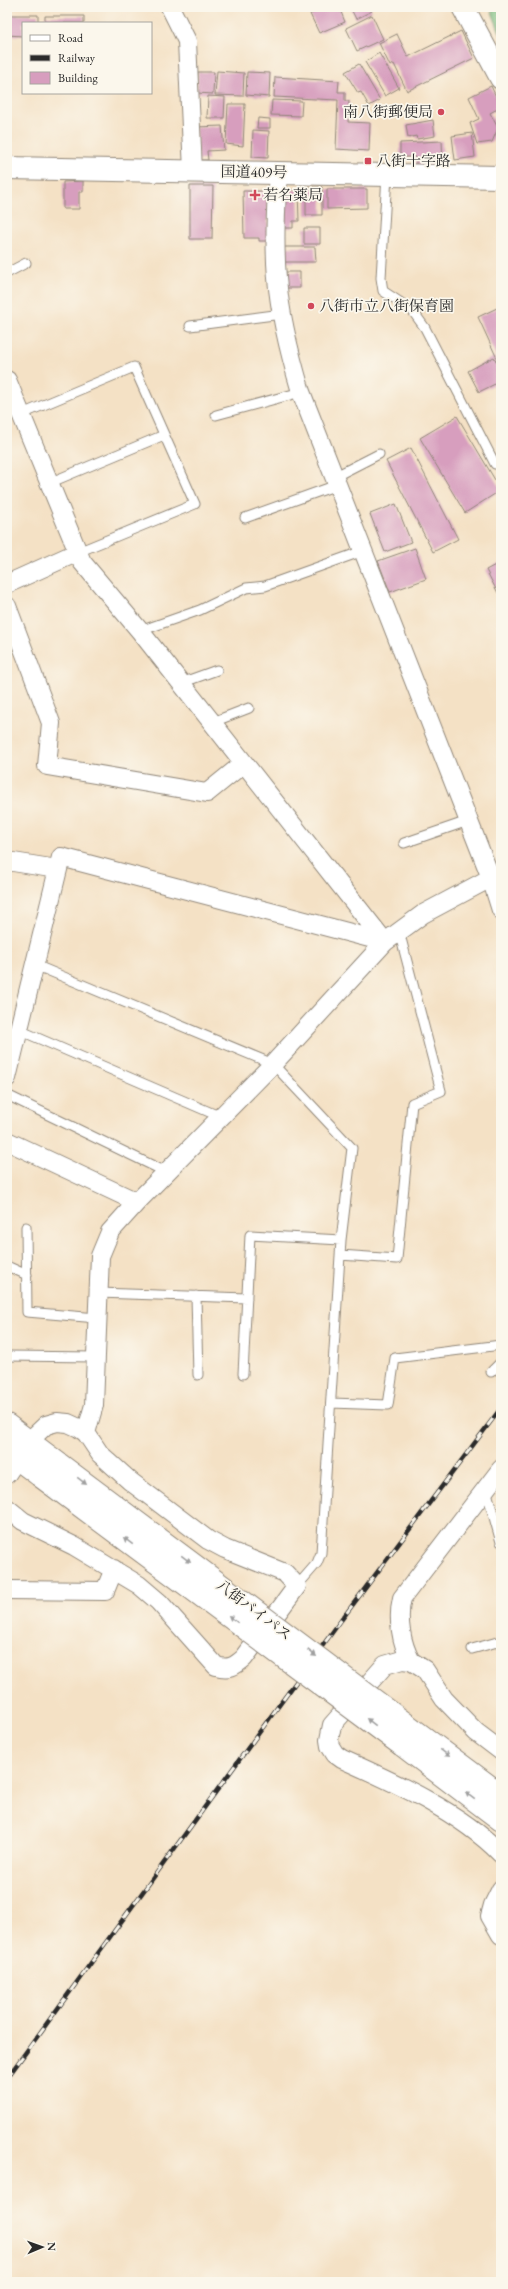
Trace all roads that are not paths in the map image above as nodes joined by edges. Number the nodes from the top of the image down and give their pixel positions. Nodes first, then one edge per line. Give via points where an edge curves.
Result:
1 (170, 7) edge
2 (463, 7) edge
3 (501, 78) edge
4 (7, 168) edge
5 (193, 171) junction
6 (278, 172) junction
7 (387, 175) junction
8 (501, 177) edge
9 (26, 263) dead end
10 (7, 273) edge
11 (282, 314) junction
12 (190, 326) dead end
13 (7, 380) edge
14 (301, 392) junction
15 (22, 414) junction
16 (216, 415) dead end
17 (164, 435) junction
18 (379, 454) dead end
19 (495, 464) dead end
20 (336, 481) junction
21 (50, 483) junction
22 (245, 518) dead end
23 (363, 551) junction
24 (78, 552) junction
25 (7, 584) edge
26 (7, 606) edge
27 (140, 631) junction
28 (217, 670) dead end
29 (181, 683) junction
30 (249, 708) dead end
31 (213, 722) junction
32 (244, 763) junction
33 (468, 821) junction
34 (404, 843) dead end
35 (7, 861) edge
36 (57, 869) junction
37 (496, 875) edge
38 (501, 910) edge
39 (399, 931) junction
40 (385, 942) junction
41 (35, 965) junction
42 (19, 1030) junction
43 (273, 1064) junction
44 (7, 1078) edge
45 (7, 1095) edge
46 (221, 1117) junction
47 (7, 1141) edge
48 (166, 1172) junction
49 (137, 1202) junction
50 (26, 1227) dead end
51 (340, 1240) junction
52 (340, 1255) junction
53 (7, 1266) edge
54 (27, 1276) junction
55 (98, 1293) junction
56 (196, 1296) junction
57 (247, 1298) junction
58 (97, 1318) junction
59 (501, 1345) edge
60 (7, 1356) edge
61 (96, 1357) junction
62 (501, 1362) edge
63 (491, 1372) dead end
64 (243, 1374) dead end
65 (198, 1375) dead end
66 (331, 1403) junction
67 (7, 1425) edge
68 (86, 1434) junction
69 (29, 1441) junction
70 (10, 1461) edge
71 (45, 1466) junction
72 (501, 1469) edge
73 (486, 1489) junction
74 (7, 1508) edge
75 (500, 1536) edge
76 (114, 1569) junction
77 (297, 1586) junction
78 (7, 1590) edge
79 (501, 1641) edge
80 (472, 1650) dead end
81 (411, 1661) junction
82 (408, 1737) junction
83 (501, 1751) edge
84 (501, 1795) edge
85 (501, 1820) edge
86 (501, 1854) edge
87 (501, 1889) edge
88 (501, 1934) edge

1 - 5 street via 187,41
2 - 3 main road
4 - 5 main road, 国道409号
5 - 6 main road, 国道409号
6 - 7 main road, 国道409号
6 - 11 street via 275,241
7 - 8 main road, 国道409号
7 - 19 lane via 381,278 383,291 412,310 424,328
9 - 10 lane
11 - 12 lane
11 - 14 street
13 - 15 street
14 - 16 lane
14 - 20 street
15 - 17 lane via 134,368
15 - 21 street
17 - 21 lane
17 - 24 lane via 195,504
18 - 20 lane
20 - 22 lane
20 - 23 street
21 - 24 street
23 - 27 lane via 265,586 246,588 200,610
23 - 33 street
24 - 25 street
24 - 27 street via 82,562
26 - 32 street via 51,723 47,766 207,793
27 - 29 street
28 - 29 lane
29 - 31 street
30 - 31 lane
31 - 32 street
32 - 40 street
33 - 34 lane
33 - 37 street
35 - 36 street
36 - 40 street via 61,857
36 - 41 street
37 - 38 street
37 - 39 street via 423,914
39 - 40 street
39 - 52 lane via 440,1091 412,1103 397,1259
40 - 43 street
41 - 42 street
41 - 43 lane
42 - 44 street
42 - 46 lane
43 - 46 street
43 - 51 lane via 352,1148
45 - 48 lane
46 - 48 street
47 - 49 street
48 - 49 street
49 - 55 street via 110,1232 104,1243 100,1256
50 - 54 lane
51 - 52 lane
51 - 57 lane via 250,1235
52 - 66 lane
53 - 54 lane
54 - 58 lane via 27,1312
55 - 56 lane
55 - 58 street
56 - 57 lane
56 - 65 lane
57 - 64 lane
58 - 61 street
59 - 66 lane via 395,1358 388,1405
60 - 61 lane
61 - 68 street via 94,1405
62 - 63 lane
66 - 77 lane via 321,1553 317,1563
67 - 69 main road, 八街バイパス
68 - 69 street via 68,1423 57,1422 46,1425
68 - 77 street via 100,1454 130,1481 208,1540 285,1574
69 - 71 main road, 八街バイパス
70 - 71 main road, 八街バイパス
71 - 82 main road, 八街バイパス, bridge
72 - 73 street
73 - 75 lane
73 - 81 street via 402,1598 399,1617 406,1652
74 - 76 street via 23,1521 68,1542
76 - 77 street via 159,1602 206,1657 216,1666 226,1669 244,1658
76 - 78 street via 106,1591
79 - 80 lane
81 - 83 street via 425,1670 444,1698 476,1732
81 - 86 street via 393,1661 385,1665 332,1725 328,1740 330,1746 342,1759 424,1798 472,1830
82 -> 84 main road, 八街バイパス
85 -> 82 main road, 八街バイパス
87 - 88 street via 490,1916

